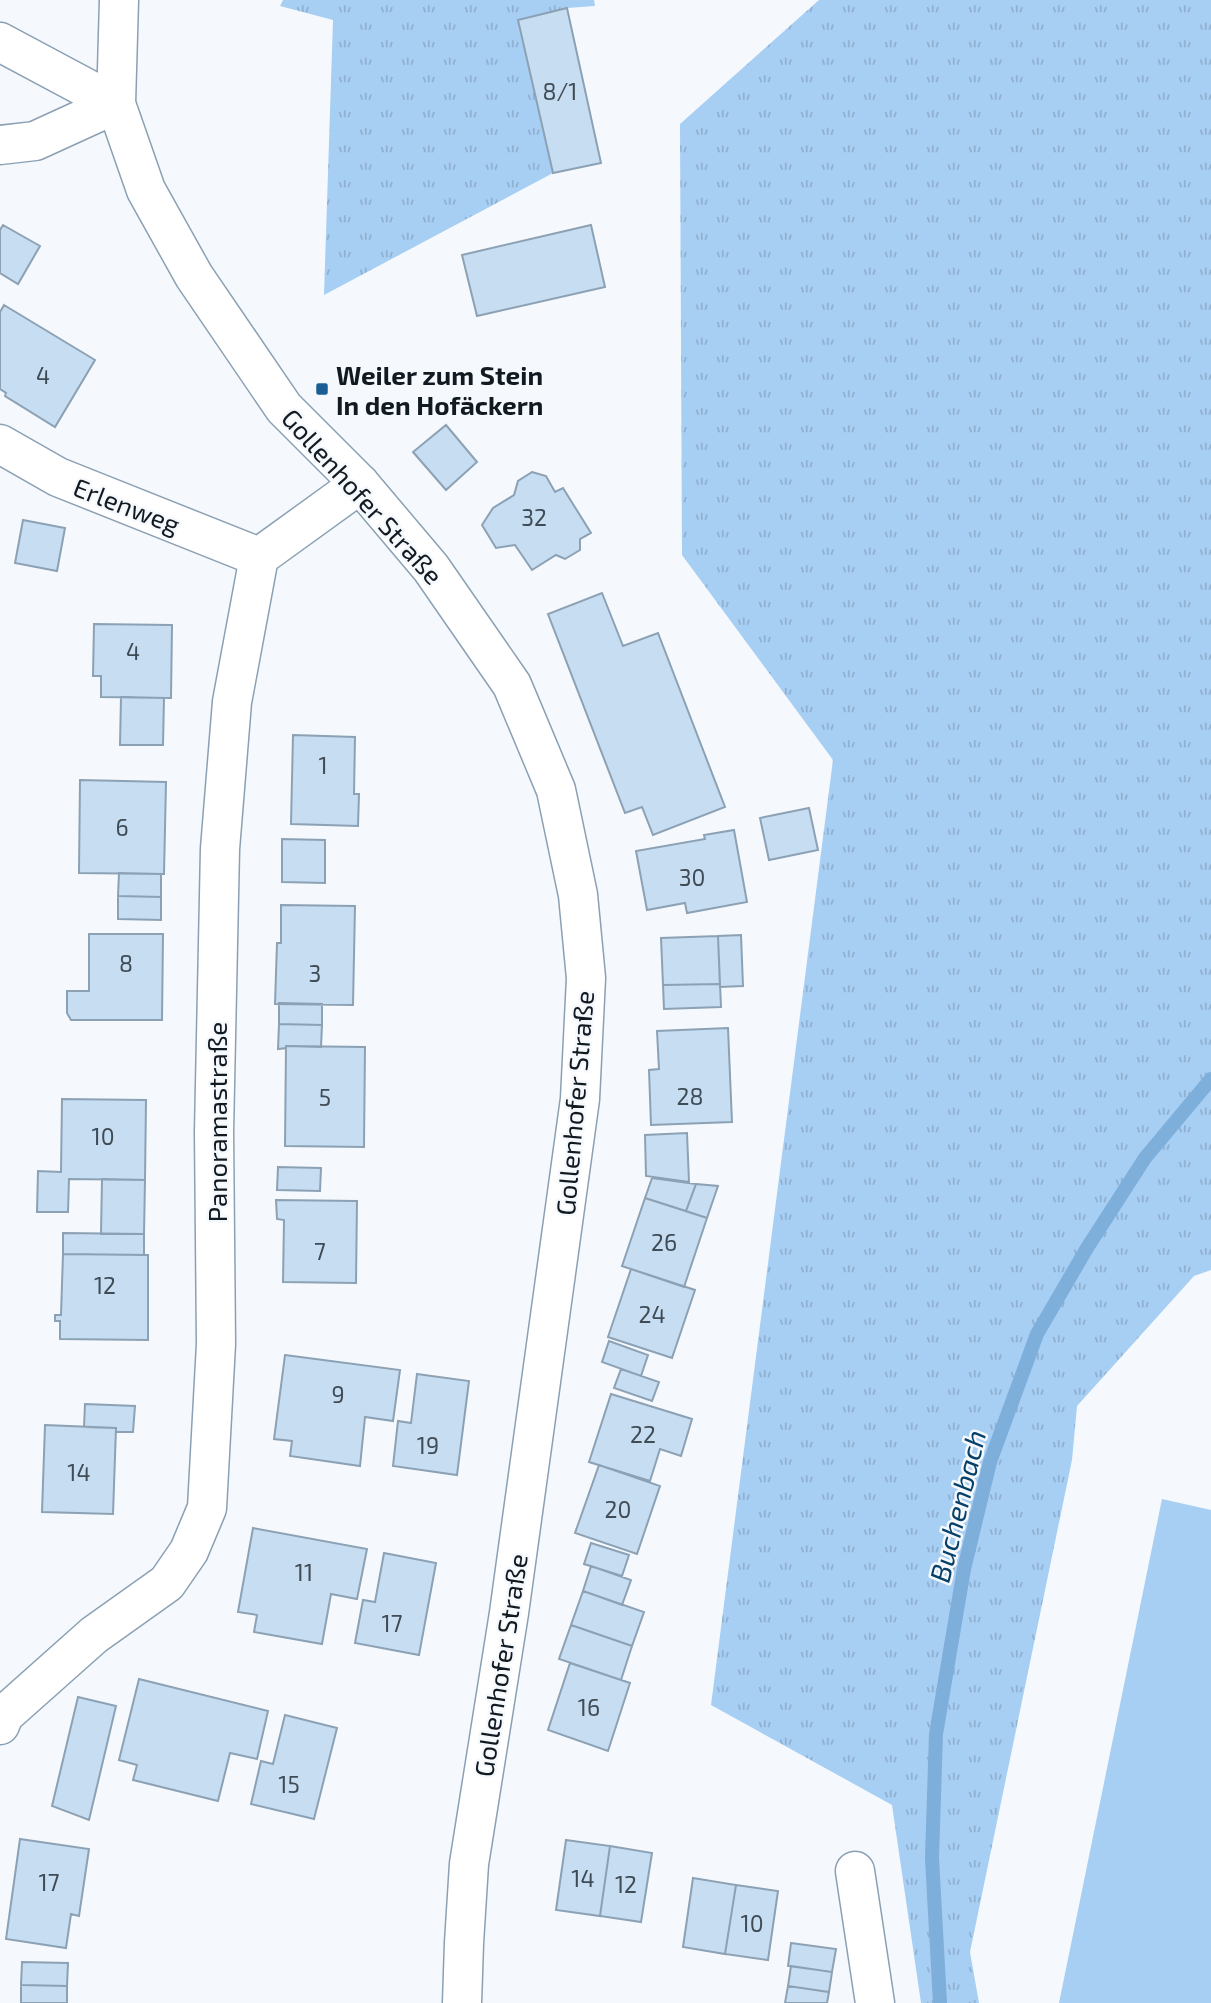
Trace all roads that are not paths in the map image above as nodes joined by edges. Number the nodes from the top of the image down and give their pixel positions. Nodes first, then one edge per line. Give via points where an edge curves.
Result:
1 (119, 0) edge
2 (0, 42) edge
3 (116, 104) junction
4 (0, 145) edge
5 (0, 444) edge
6 (360, 484) junction
7 (258, 557) junction
8 (1, 1718) edge
9 (855, 1871) dead end
10 (462, 2003) edge
11 (875, 2003) edge

1 - 3 street, Gollenhofer Straße
2 - 3 street
3 - 4 street via 35,141
3 - 6 street, Gollenhofer Straße via 145,190 194,276 284,408
5 - 7 street, Erlenweg via 58,477
6 - 7 street
6 - 10 street, Gollenhofer Straße via 431,568 512,685 556,790 578,895 586,978 578,1113 470,1864
7 - 8 street, Panoramastraße via 232,702 220,849 214,1132 216,1344 207,1508 189,1551 167,1583 94,1634
9 - 11 street

